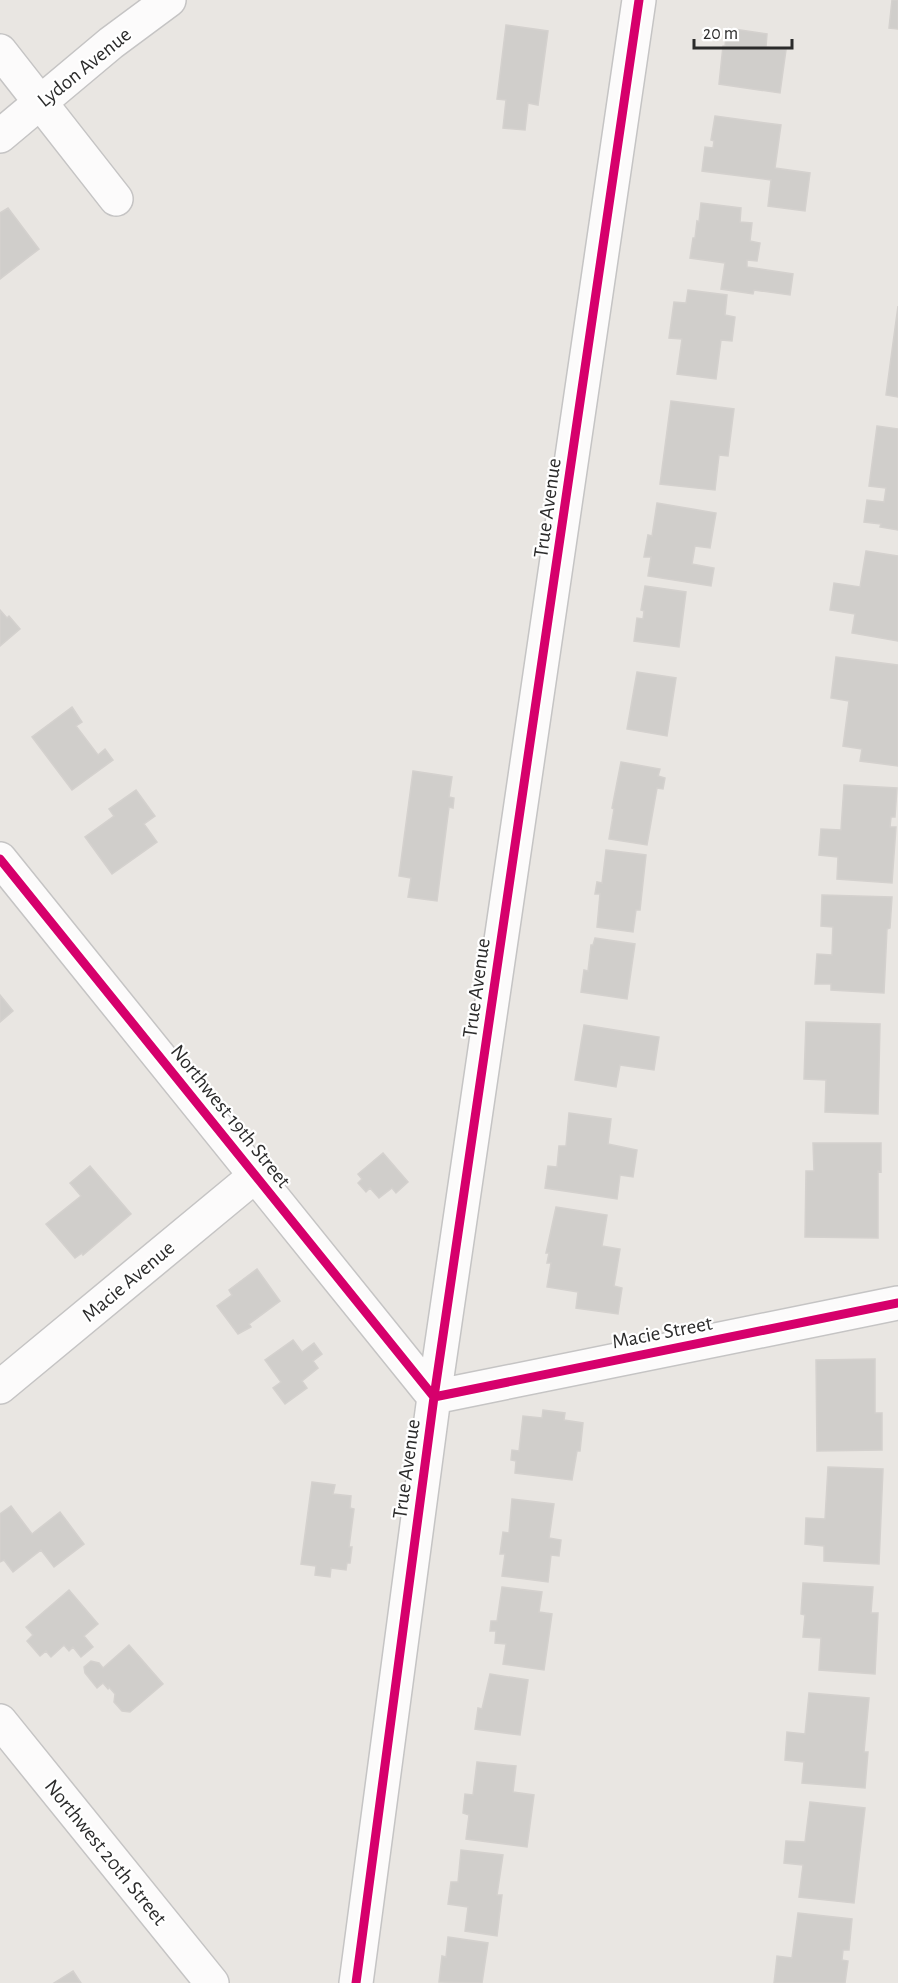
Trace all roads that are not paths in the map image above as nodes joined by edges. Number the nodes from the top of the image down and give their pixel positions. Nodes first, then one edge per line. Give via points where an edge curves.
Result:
1 (169, 0) edge
2 (639, 0) edge
3 (0, 51) edge
4 (40, 102) junction
5 (0, 136) edge
6 (116, 199) dead end
7 (0, 859) edge
8 (256, 1175) junction
9 (898, 1303) edge
10 (0, 1387) edge
11 (434, 1397) junction
12 (0, 1721) edge
13 (212, 1983) edge
14 (356, 1983) edge

1 - 4 street, Lydon Avenue
2 - 11 street, True Avenue
3 - 4 street
4 - 5 street, Lydon Avenue
4 - 6 street
7 - 8 street, Northwest 19th Street
8 - 10 street, Macie Avenue
8 - 11 street, Northwest 19th Street
9 - 11 street, Macie Street
11 - 14 street, True Avenue
12 - 13 street, Northwest 20th Street

